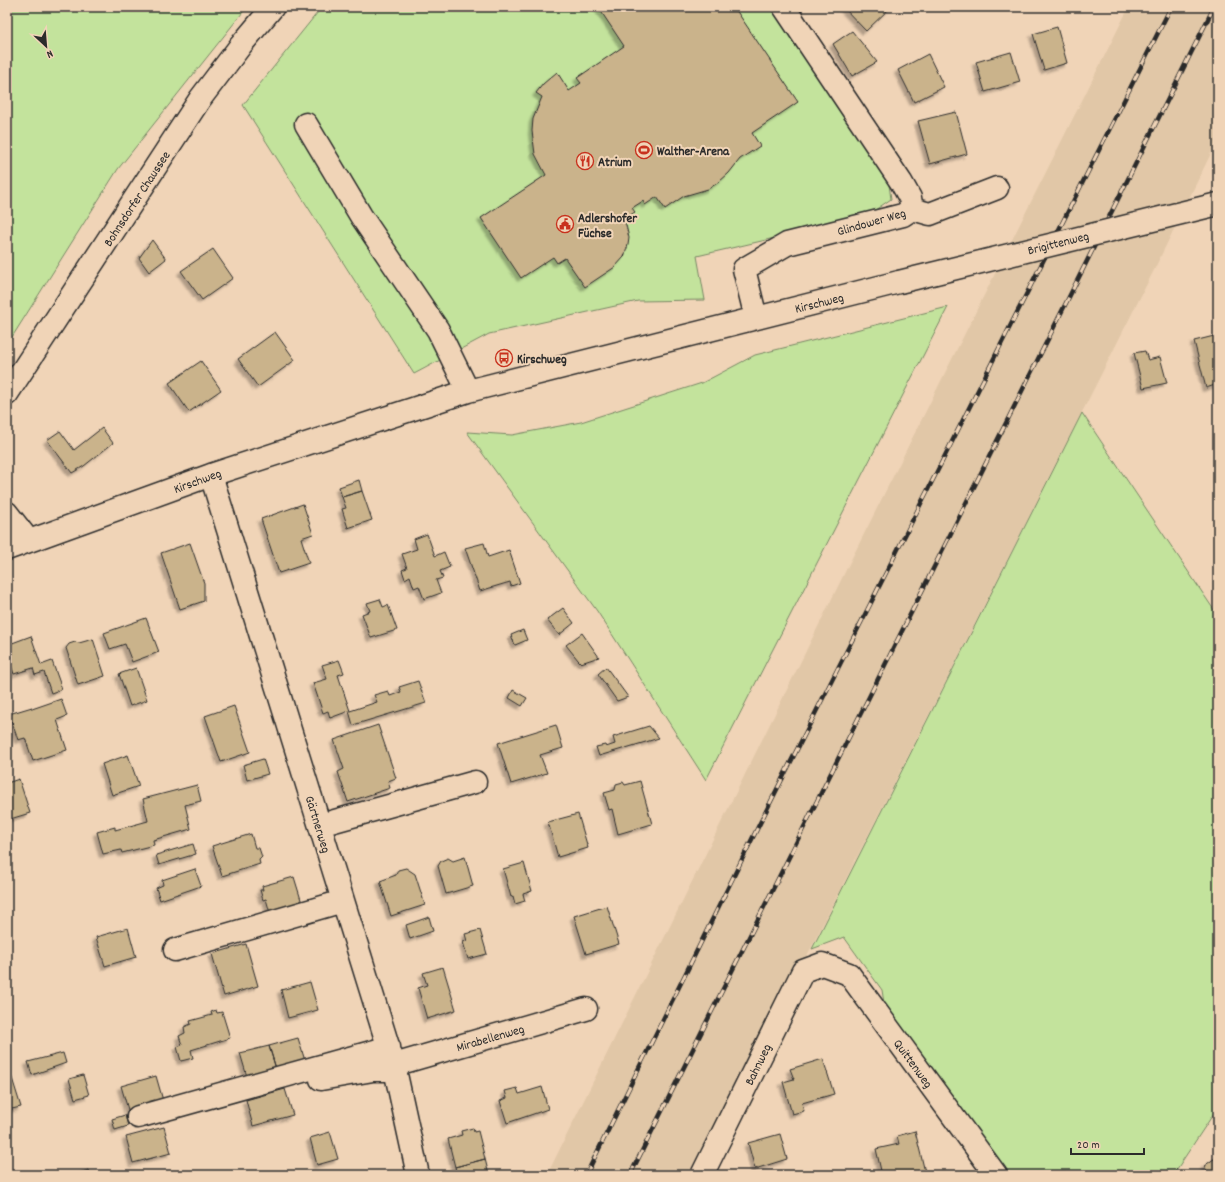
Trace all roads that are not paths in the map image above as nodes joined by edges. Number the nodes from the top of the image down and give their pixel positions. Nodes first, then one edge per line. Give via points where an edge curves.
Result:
1 (273, 7) edge
2 (784, 7) edge
3 (306, 124) dead end
4 (998, 188) dead end
5 (1218, 204) edge
6 (912, 209) junction
7 (899, 282) joint
8 (756, 318) junction
9 (468, 391) junction
10 (7, 394) edge
11 (211, 475) junction
12 (7, 513) edge
13 (29, 541) junction
14 (7, 549) edge
15 (475, 782) dead end
16 (320, 824) junction
17 (343, 902) junction
18 (175, 950) dead end
19 (822, 964) joint
20 (586, 1010) dead end
21 (393, 1061) junction
22 (147, 1119) dead end
23 (418, 1175) edge
24 (702, 1175) edge
25 (996, 1175) edge

1 - 10 street, Bohnsdorfer Chaussee via 200,99
2 - 6 street, Glindower Weg via 901,182 910,198
3 - 9 street via 361,216 438,330
4 - 6 street via 930,214
5 - 7 street, Brigittenweg, bridge
6 - 8 street, Glindower Weg via 903,215 786,244 744,269
7 - 8 street, Kirschweg
8 - 9 street, Kirschweg
9 - 11 street, Kirschweg
11 - 13 street, Kirschweg
11 - 16 street, Gärtnerweg
12 - 13 street
13 - 14 street, Kirschweg
15 - 16 street
16 - 17 street, Gärtnerweg
17 - 18 street
17 - 21 street, Gärtnerweg
19 - 24 street, Bahnweg via 803,971
19 - 25 street, Quittenweg via 848,974
20 - 21 street, Mirabellenweg
21 - 22 street, Mirabellenweg
21 - 23 street, Gärtnerweg

